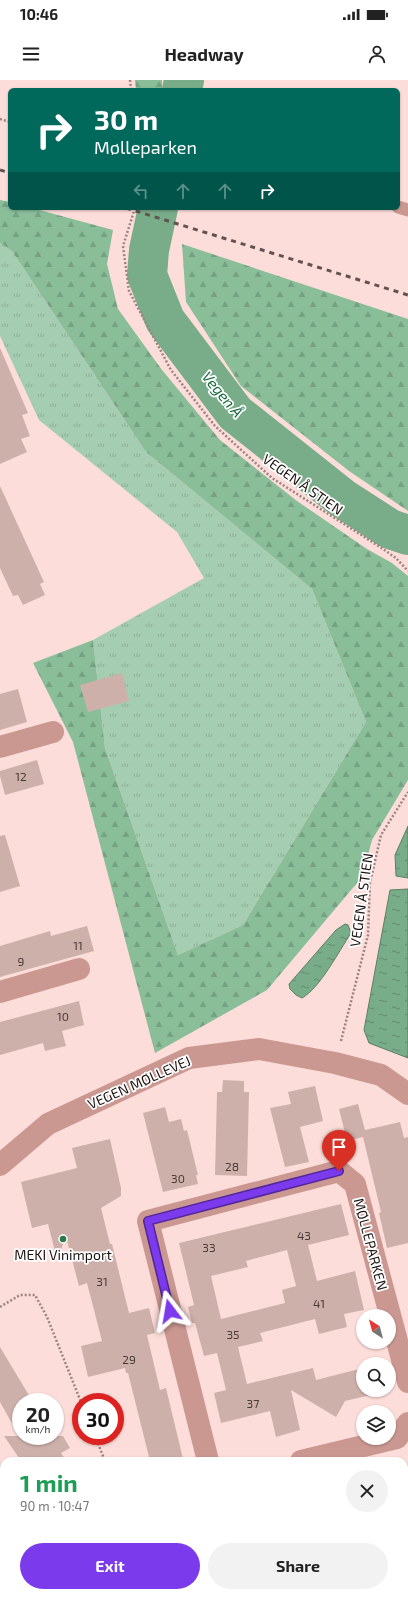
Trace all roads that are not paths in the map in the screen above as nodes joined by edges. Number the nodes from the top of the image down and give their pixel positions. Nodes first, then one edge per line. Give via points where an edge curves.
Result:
1 (53, 732) dead end
2 (0, 747) edge
3 (79, 969) dead end
4 (0, 992) edge
5 (408, 1094) edge
6 (0, 1165) edge
7 (408, 1382) edge
8 (408, 1423) edge
9 (207, 1457) edge
10 (318, 1457) edge

1 - 2 street
3 - 4 street
5 - 6 street, VEGEN MØLLEVEJ via 381,1075 335,1063 259,1049 189,1058 48,1124
7 - 9 street, MØLLEPARKEN via 355,1184 339,1171 148,1221
8 - 10 street via 397,1438

